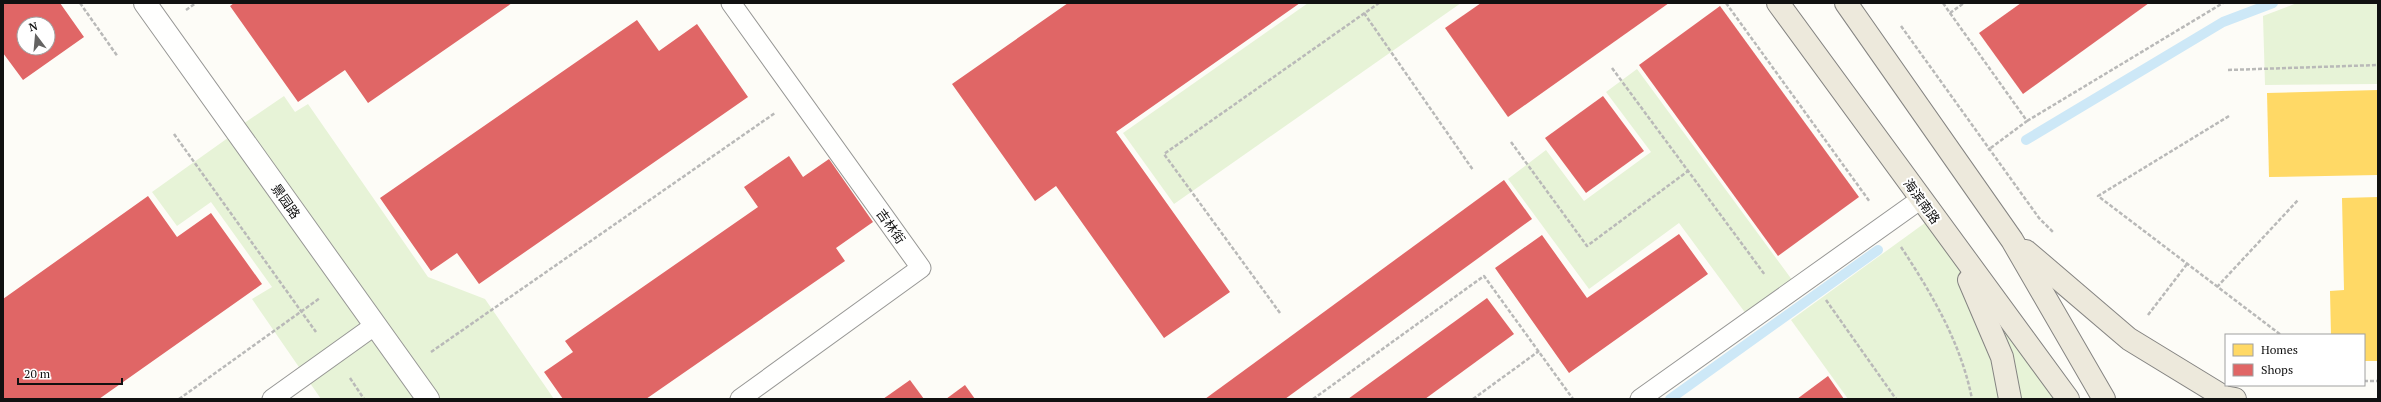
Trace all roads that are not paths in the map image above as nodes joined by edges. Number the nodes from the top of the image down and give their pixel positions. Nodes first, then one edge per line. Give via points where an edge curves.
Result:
1 (145, 3) edge
2 (732, 3) edge
3 (1778, 3) edge
4 (1846, 3) edge
5 (1921, 199) junction
6 (2012, 240) junction
7 (1953, 244) junction
8 (374, 326) junction
9 (272, 399) edge
10 (428, 399) edge
11 (740, 399) edge
12 (1640, 399) edge
13 (2010, 399) edge
14 (2068, 399) edge
15 (2104, 399) edge
16 (2235, 399) edge

1 - 8 street, 景园路
2 - 11 lane, 吉林街 via 921,268
3 - 5 main road, 海滨南路
4 - 6 main road
5 - 7 main road, 海滨南路
5 - 12 lane
6 - 15 main road
6 - 16 main road via 2130,340 2224,397
7 - 13 main road via 2002,357
7 - 14 main road, 海滨南路
8 - 9 lane
8 - 10 street, 景园路

